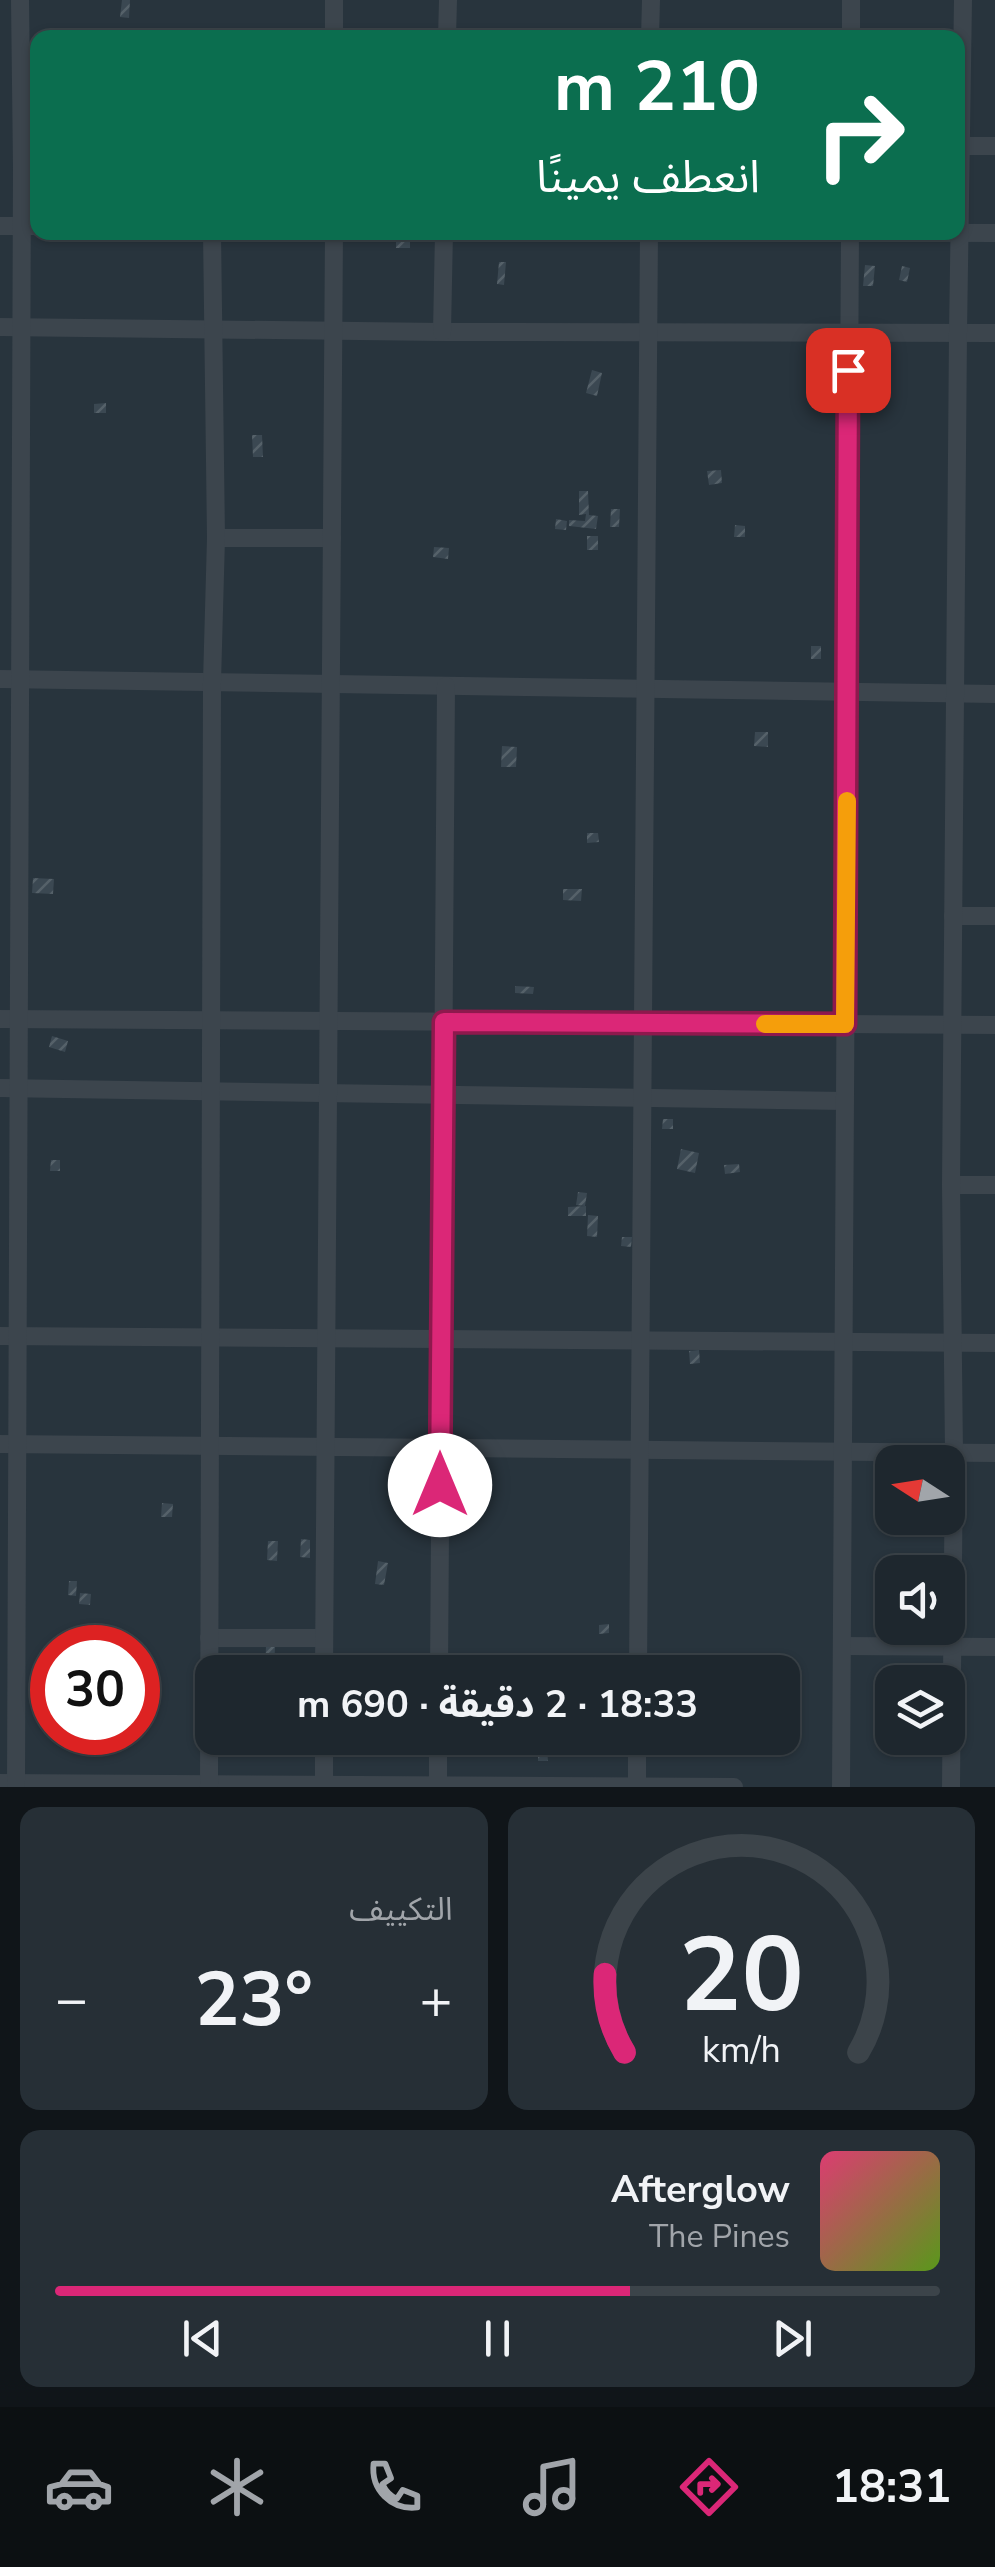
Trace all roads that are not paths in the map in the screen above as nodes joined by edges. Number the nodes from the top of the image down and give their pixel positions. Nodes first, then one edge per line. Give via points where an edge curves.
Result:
1 (334, 0) edge
2 (448, 0) edge
3 (651, 0) edge
4 (852, 0) edge
5 (963, 0) edge
6 (20, 3) edge
7 (0, 6) edge
8 (334, 30) edge
9 (447, 30) edge
10 (650, 30) edge
11 (851, 30) edge
12 (963, 30) edge
13 (965, 146) edge
14 (995, 146) edge
15 (0, 226) edge
16 (29, 226) edge
17 (965, 233) edge
18 (995, 233) edge
19 (212, 240) edge
20 (334, 240) edge
21 (444, 240) edge
22 (649, 240) edge
23 (850, 240) edge
24 (960, 240) edge
25 (0, 327) edge
26 (21, 328) junction
27 (214, 329) junction
28 (332, 330) junction
29 (442, 332) junction
30 (958, 332) junction
31 (649, 333) junction
32 (849, 333) junction
33 (995, 333) edge
34 (216, 538) junction
35 (332, 538) junction
36 (9, 679) edge
37 (212, 682) junction
38 (330, 683) junction
39 (446, 686) junction
40 (646, 688) junction
41 (847, 691) junction
42 (955, 693) junction
43 (995, 694) edge
44 (953, 916) junction
45 (995, 916) edge
46 (9, 1019) edge
47 (212, 1020) junction
48 (328, 1021) junction
49 (444, 1022) junction
50 (643, 1023) junction
51 (845, 1024) junction
52 (952, 1024) junction
53 (995, 1025) edge
54 (0, 1088) edge
55 (20, 1088) junction
56 (211, 1091) junction
57 (328, 1093) junction
58 (444, 1095) junction
59 (642, 1098) junction
60 (845, 1101) junction
61 (951, 1185) junction
62 (995, 1185) edge
63 (8, 1336) edge
64 (210, 1337) junction
65 (326, 1338) junction
66 (440, 1339) junction
67 (640, 1340) junction
68 (843, 1342) junction
69 (952, 1343) junction
70 (995, 1343) edge
71 (8, 1444) edge
72 (954, 1445) edge
73 (210, 1446) junction
74 (326, 1446) junction
75 (440, 1448) junction
76 (639, 1450) junction
77 (843, 1452) junction
78 (875, 1452) edge
79 (965, 1452) edge
80 (995, 1453) edge
81 (953, 1535) edge
82 (8, 1635) edge
83 (209, 1638) junction
84 (324, 1638) junction
85 (842, 1646) junction
86 (952, 1647) junction
87 (995, 1647) edge
88 (324, 1655) edge
89 (438, 1655) edge
90 (638, 1655) edge
91 (324, 1755) edge
92 (438, 1755) edge
93 (637, 1755) edge
94 (8, 1783) edge
95 (209, 1786) edge
96 (324, 1786) edge
97 (438, 1786) edge
98 (637, 1786) edge
99 (734, 1787) edge
100 (841, 1787) edge
101 (951, 1787) edge

1 - 8 street
2 - 9 street
3 - 10 street
4 - 11 street
5 - 12 street
6 - 7 street
6 - 16 street
13 - 14 street
15 - 16 street
16 - 26 street
17 - 18 street
19 - 27 street
20 - 28 street
21 - 29 street
22 - 31 street
23 - 32 street
24 - 30 street
25 - 26 street
26 - 27 street
26 - 36 street
27 - 28 street
27 - 34 street
28 - 29 street
28 - 35 street
29 - 31 street
30 - 32 street
30 - 33 street
30 - 42 street
31 - 32 street
31 - 40 street
32 - 41 street
34 - 35 street
34 - 37 street
35 - 38 street
36 - 37 street
36 - 46 street
37 - 38 street
37 - 47 street
38 - 39 street
38 - 48 street
39 - 40 street
39 - 49 street
40 - 41 street
40 - 50 street
41 - 42 street
41 - 51 street
42 - 43 street
42 - 44 street
44 - 45 street
44 - 52 street
46 - 47 street
46 - 55 street
47 - 48 street
47 - 56 street
48 - 49 street
48 - 57 street
49 - 50 street
49 - 58 street
50 - 51 street
50 - 59 street
51 - 52 street
51 - 60 street
52 - 53 street
52 - 61 street
54 - 55 street
55 - 56 street
55 - 63 street
56 - 57 street
56 - 64 street
57 - 58 street
57 - 65 street
58 - 59 street
58 - 66 street
59 - 60 street
59 - 67 street
60 - 68 street
61 - 62 street
61 - 69 street
63 - 64 street
63 - 71 street
64 - 65 street
64 - 73 street
65 - 66 street
65 - 74 street
66 - 67 street
66 - 75 street
67 - 68 street
67 - 76 street
68 - 69 street
68 - 77 street
69 - 70 street
69 - 72 street
71 - 73 street
71 - 82 street
73 - 74 street
73 - 83 street
74 - 75 street
74 - 84 street
75 - 76 street
75 - 89 street
76 - 77 street
76 - 90 street
77 - 78 street
77 - 85 street
79 - 80 street
81 - 86 street
82 - 94 street
83 - 84 street
83 - 95 street
84 - 88 street
85 - 86 street
85 - 100 street
86 - 87 street
86 - 101 street
91 - 96 street
92 - 97 street
93 - 98 street
94 - 95 street
95 - 96 street
96 - 97 street
97 - 98 street
98 - 99 street

